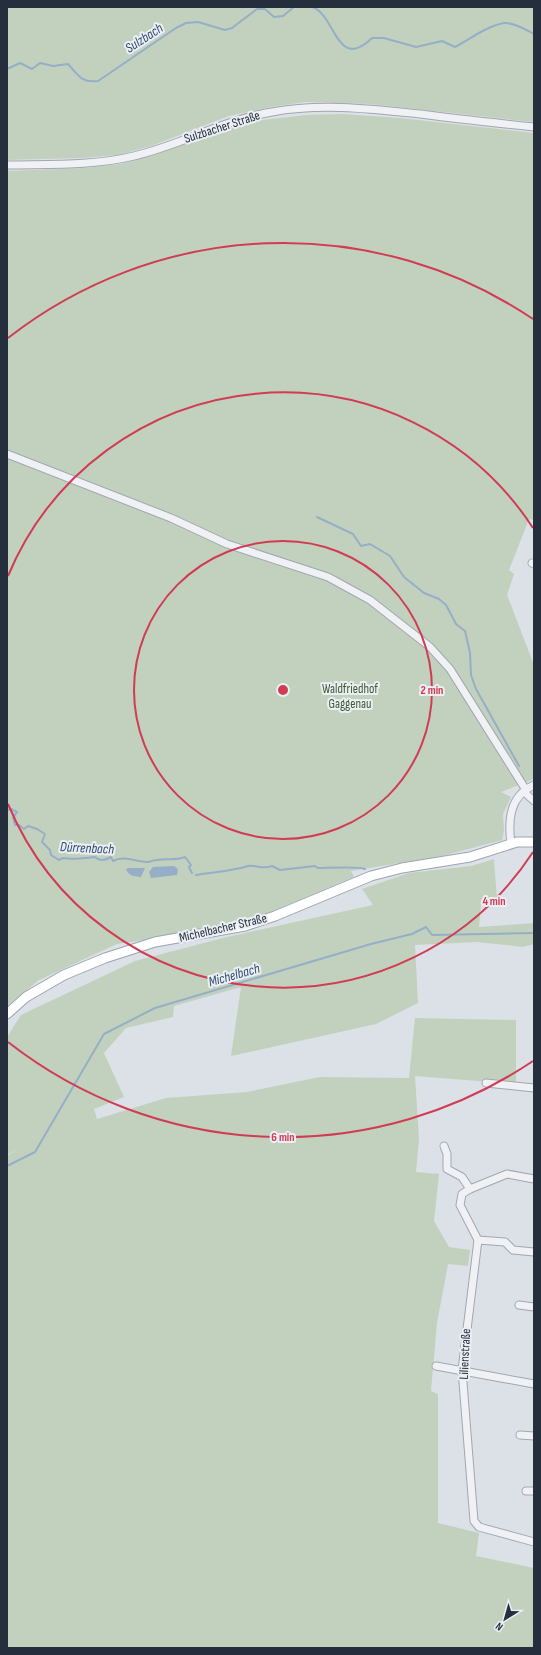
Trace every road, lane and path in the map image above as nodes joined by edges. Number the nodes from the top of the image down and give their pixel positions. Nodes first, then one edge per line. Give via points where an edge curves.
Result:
1 (534, 127) edge
2 (7, 165) edge
3 (7, 454) edge
4 (534, 785) edge
5 (525, 791) junction
6 (534, 801) edge
7 (534, 836) edge
8 (534, 842) edge
9 (514, 843) junction
10 (7, 1014) edge
11 (486, 1083) dead end
12 (534, 1088) edge
13 (444, 1146) dead end
14 (534, 1180) edge
15 (470, 1189) junction
16 (478, 1240) junction
17 (534, 1252) edge
18 (519, 1305) dead end
19 (534, 1307) edge
20 (436, 1366) dead end
21 (462, 1370) junction
22 (534, 1384) edge
23 (520, 1435) dead end
24 (534, 1436) edge
25 (534, 1542) edge

1 - 2 street, Sulzbacher Straße via 382,110 303,108 245,117 134,156 73,163
3 - 5 street via 171,518 227,544 328,577 370,600 430,647 450,669
4 - 5 street
5 - 6 street
5 - 9 street via 515,801 510,813 509,822
7 - 9 main road, Michelbacher Straße via 524,837
8 - 9 main road, Michelbacher Straße
9 - 10 main road, Michelbacher Straße via 470,858 402,868 371,876 245,926 155,942 105,958 64,975 26,998
11 - 12 street
13 - 15 street via 447,1169 462,1177
14 - 15 street via 507,1174
15 - 16 street via 462,1194 460,1205
16 - 17 street via 505,1242 513,1250
16 - 21 street, Lilienstraße
18 - 19 street
20 - 21 street
21 - 22 street
21 - 25 street, Lilienstraße via 474,1521 479,1527
23 - 24 street

